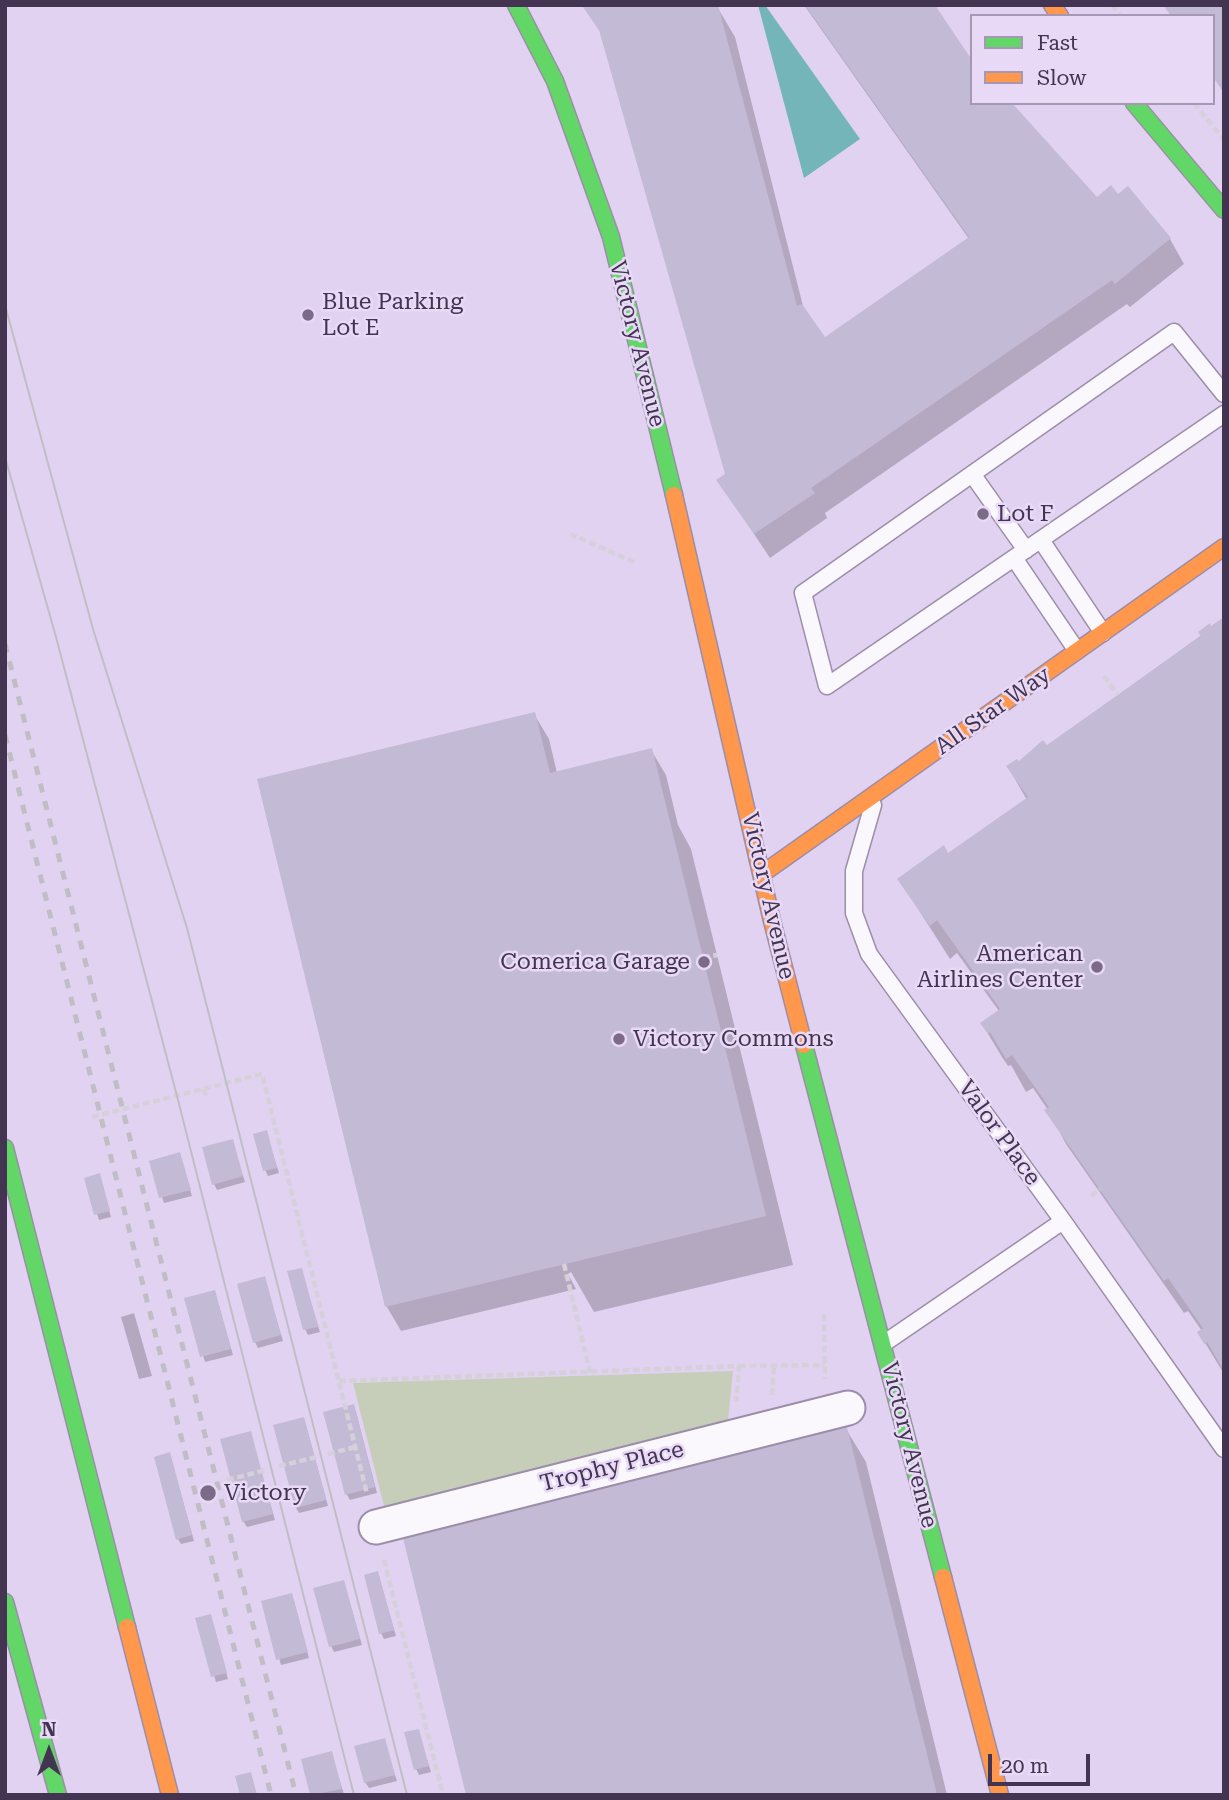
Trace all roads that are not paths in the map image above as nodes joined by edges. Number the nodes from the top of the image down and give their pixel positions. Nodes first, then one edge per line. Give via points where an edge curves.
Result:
1 (516, 5) edge
2 (1136, 105) edge
3 (1224, 210) edge
4 (1224, 394) edge
5 (1224, 414) edge
6 (972, 474) junction
7 (1041, 540) junction
8 (1224, 547) edge
9 (1020, 554) junction
10 (1103, 632) junction
11 (1077, 651) junction
12 (877, 793) junction
13 (762, 874) junction
14 (5, 1148) edge
15 (1063, 1220) junction
16 (883, 1344) junction
17 (836, 1411) road end
18 (1224, 1450) edge
19 (376, 1527) road end
20 (5, 1602) edge
21 (58, 1795) edge
22 (170, 1795) edge
23 (1000, 1795) edge

1 - 13 main road, Victory Avenue via 555,81 611,237
2 - 3 main road
4 - 6 lane via 1174,332
5 - 7 lane
6 - 9 lane
6 - 9 lane via 803,593 827,687
7 - 9 lane
7 - 10 lane
8 - 10 main road, All Star Way
9 - 11 lane
10 - 11 main road, All Star Way
11 - 12 main road, All Star Way
12 - 13 main road, All Star Way
12 - 15 lane, Valor Place via 854,872 854,913 869,954
13 - 16 main road, Victory Avenue
14 - 22 main road
15 - 16 lane
15 - 18 lane, Valor Place
16 - 23 main road, Victory Avenue
17 - 19 street, Trophy Place
20 - 21 main road

